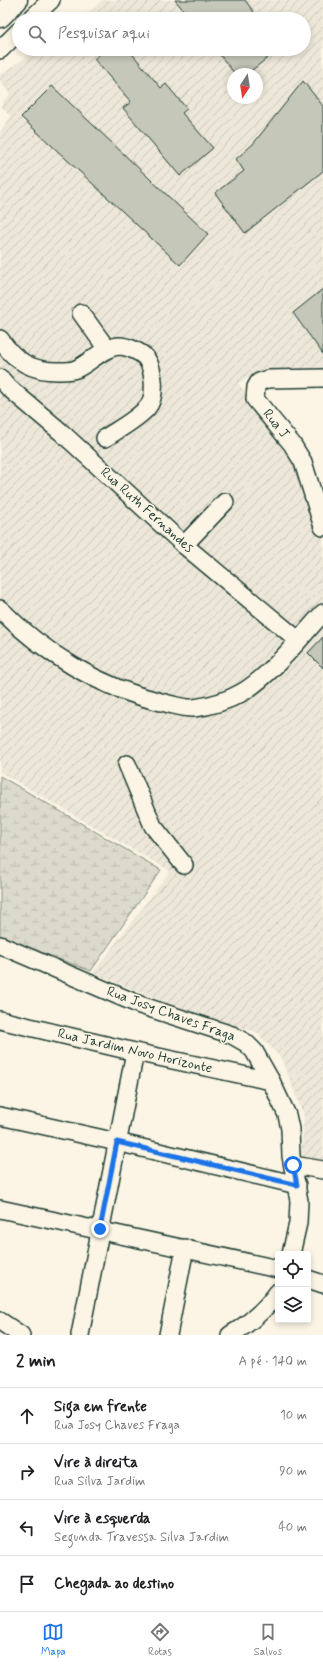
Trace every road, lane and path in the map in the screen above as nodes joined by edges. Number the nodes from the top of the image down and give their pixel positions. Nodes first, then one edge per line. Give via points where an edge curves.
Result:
1 (16, 0) edge
2 (51, 0) edge
3 (39, 12) edge
4 (0, 16) edge
5 (12, 38) edge
6 (0, 50) edge
7 (81, 313) dead end
8 (0, 339) edge
9 (108, 349) junction
10 (323, 378) edge
11 (3, 387) edge
12 (105, 438) dead end
13 (225, 502) dead end
14 (323, 527) edge
15 (184, 544) junction
16 (0, 609) edge
17 (323, 613) edge
18 (298, 640) junction
19 (127, 764) dead end
20 (184, 864) dead end
21 (0, 945) edge
22 (0, 1020) edge
23 (135, 1052) junction
24 (271, 1081) junction
25 (0, 1116) edge
26 (117, 1142) junction
27 (293, 1165) junction
28 (323, 1170) edge
29 (297, 1185) junction
30 (0, 1209) edge
31 (100, 1229) junction
32 (185, 1248) junction
33 (292, 1251) edge
34 (275, 1268) edge
35 (311, 1280) edge
36 (323, 1284) edge
37 (275, 1296) edge
38 (0, 1321) edge
39 (21, 1335) edge
40 (80, 1335) edge
41 (168, 1335) edge
42 (232, 1335) edge

1 - 4 highway
2 - 3 street
5 - 6 street
7 - 9 street
8 - 9 street via 12,356 28,366 49,371 75,370
9 - 12 street via 119,346 133,349 146,358 153,374 153,391 148,406 133,420
10 - 14 street, Rua J via 268,379 259,382 255,399 292,444 303,462
11 - 15 street, Rua Ruth Fernandes via 61,432
13 - 15 street
15 - 18 street, Rua Ruth Fernandes
16 - 18 street via 12,622 78,670 140,697 192,708 216,703 242,692 268,672
17 - 18 street
19 - 20 street via 153,826
21 - 24 street, Rua Josy Chaves Fraga via 140,1004 232,1035 254,1051
22 - 23 street, Rua Jardim Novo Horizonte
23 - 24 street, Rua Jardim Novo Horizonte
23 - 26 street
24 - 27 street, Rua Josy Chaves Fraga via 287,1115
25 - 26 street
26 - 29 street
26 - 31 street
27 - 28 street
27 - 29 street, Rua Josy Chaves Fraga
29 - 33 street, Rua Josy Chaves Fraga via 298,1223
30 - 31 street
31 - 32 street
31 - 40 street
32 - 34 street
32 - 41 street
35 - 36 street
37 - 42 street via 253,1320
38 - 39 street

